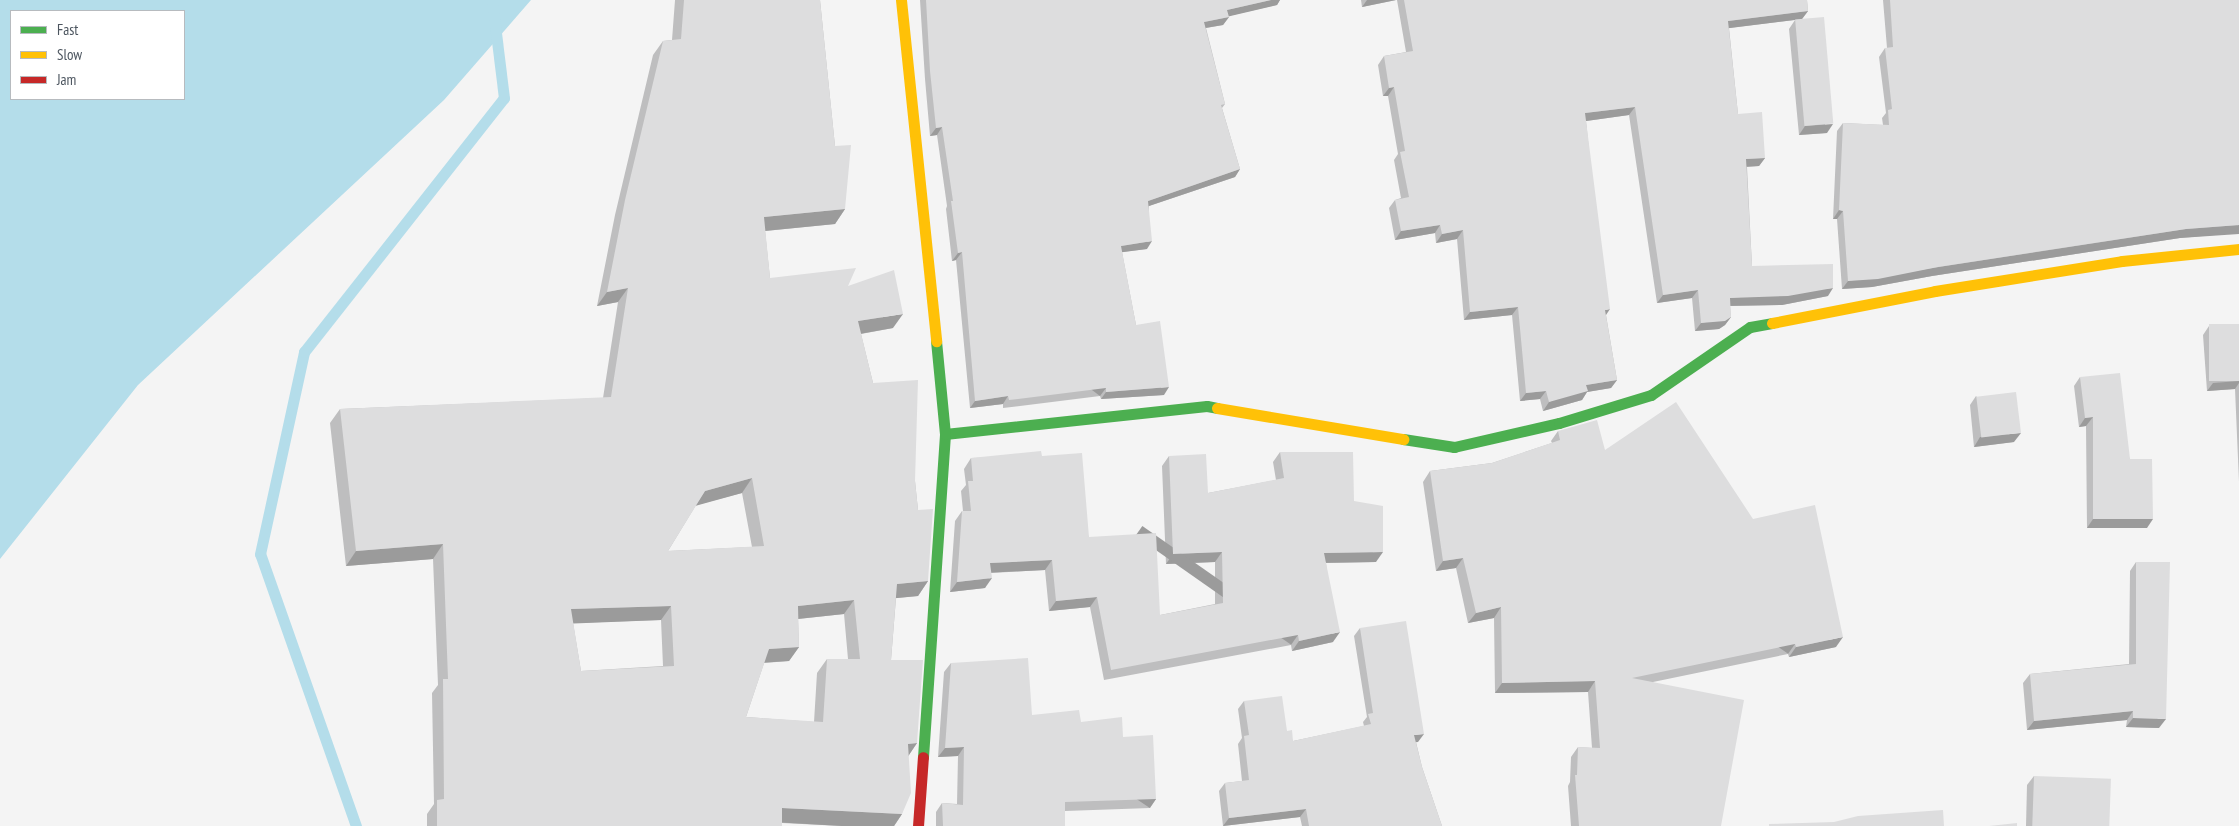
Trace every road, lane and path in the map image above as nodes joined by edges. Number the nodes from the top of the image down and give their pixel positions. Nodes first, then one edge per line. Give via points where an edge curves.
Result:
1 (901, 0) edge
2 (2239, 249) edge
3 (945, 434) junction
4 (918, 826) edge

1 - 3 street
2 - 3 street via 2122,261 1994,281 1750,327 1651,395 1559,423 1454,447 1207,406
3 - 4 street

